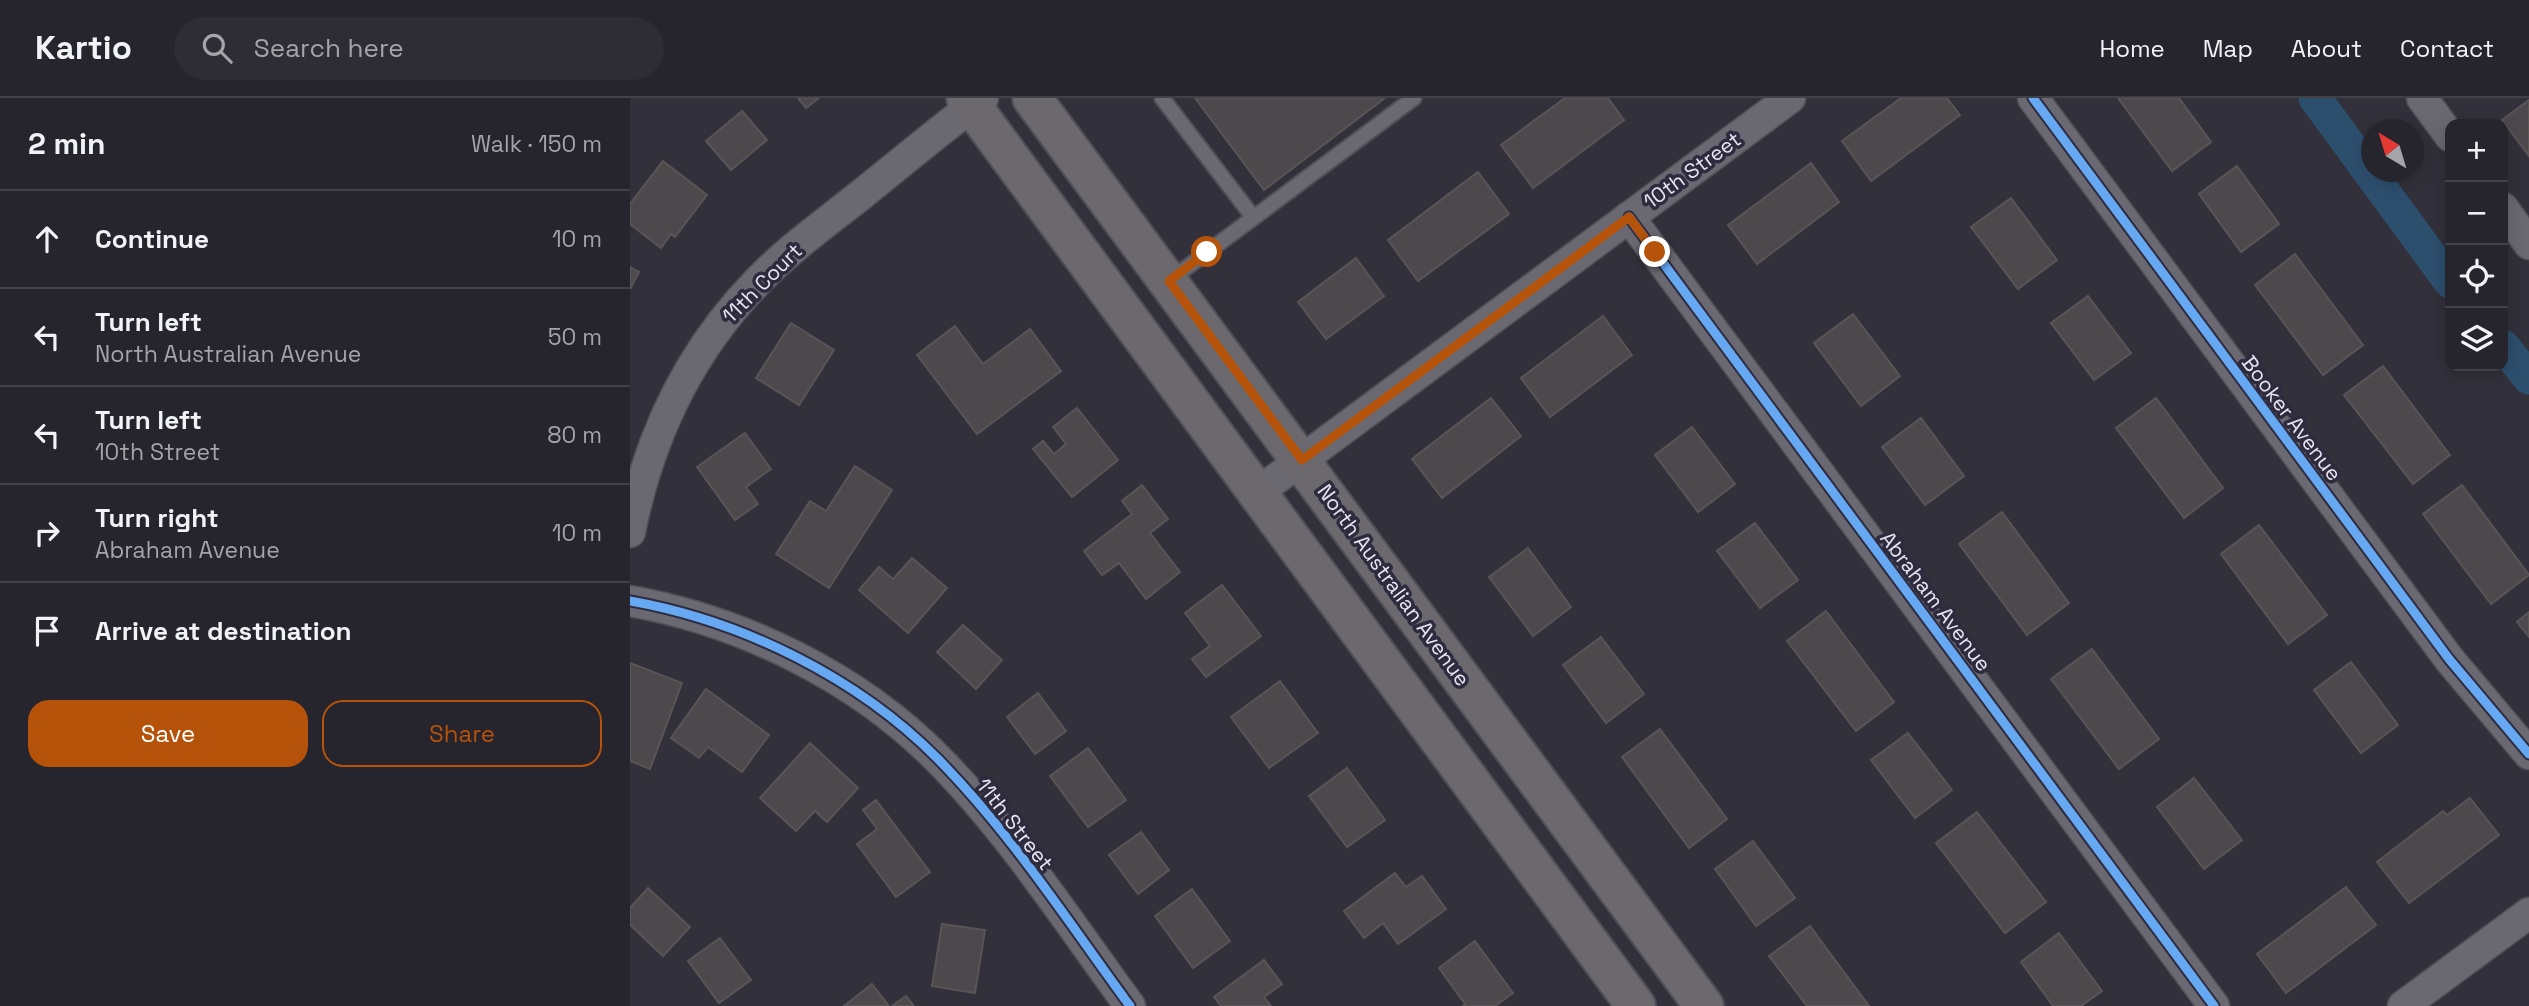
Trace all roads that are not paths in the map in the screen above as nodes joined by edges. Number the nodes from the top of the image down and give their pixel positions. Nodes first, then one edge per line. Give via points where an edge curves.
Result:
1 (1032, 98) edge
2 (1162, 98) edge
3 (1414, 98) edge
4 (1790, 98) edge
5 (2033, 98) edge
6 (2422, 98) edge
7 (973, 101) edge
8 (2445, 129) edge
9 (2508, 215) edge
10 (1629, 217) junction
11 (1252, 218) junction
12 (2529, 244) edge
13 (1169, 281) junction
14 (1302, 460) junction
15 (1256, 493) junction
16 (630, 532) edge
17 (630, 601) edge
18 (2529, 754) edge
19 (2529, 913) edge
20 (1118, 1002) edge
21 (1636, 1006) edge
22 (1704, 1006) edge
23 (2214, 1006) edge
24 (2403, 1006) edge

1 - 13 main road, North Australian Avenue
2 - 11 lane
3 - 11 lane
4 - 10 street, 10th Street
5 - 18 street, Booker Avenue via 2449,659
6 - 8 street
7 - 15 main road
7 - 16 street, 11th Court via 795,248 721,323 688,371 661,423
9 - 12 street
10 - 14 street, 10th Street
10 - 23 street, Abraham Avenue
11 - 13 lane
13 - 14 main road, North Australian Avenue
14 - 15 street, 10th Street
14 - 22 main road, North Australian Avenue
15 - 21 main road
17 - 20 street, 11th Street via 726,626 794,656 900,724 988,813
19 - 24 street

